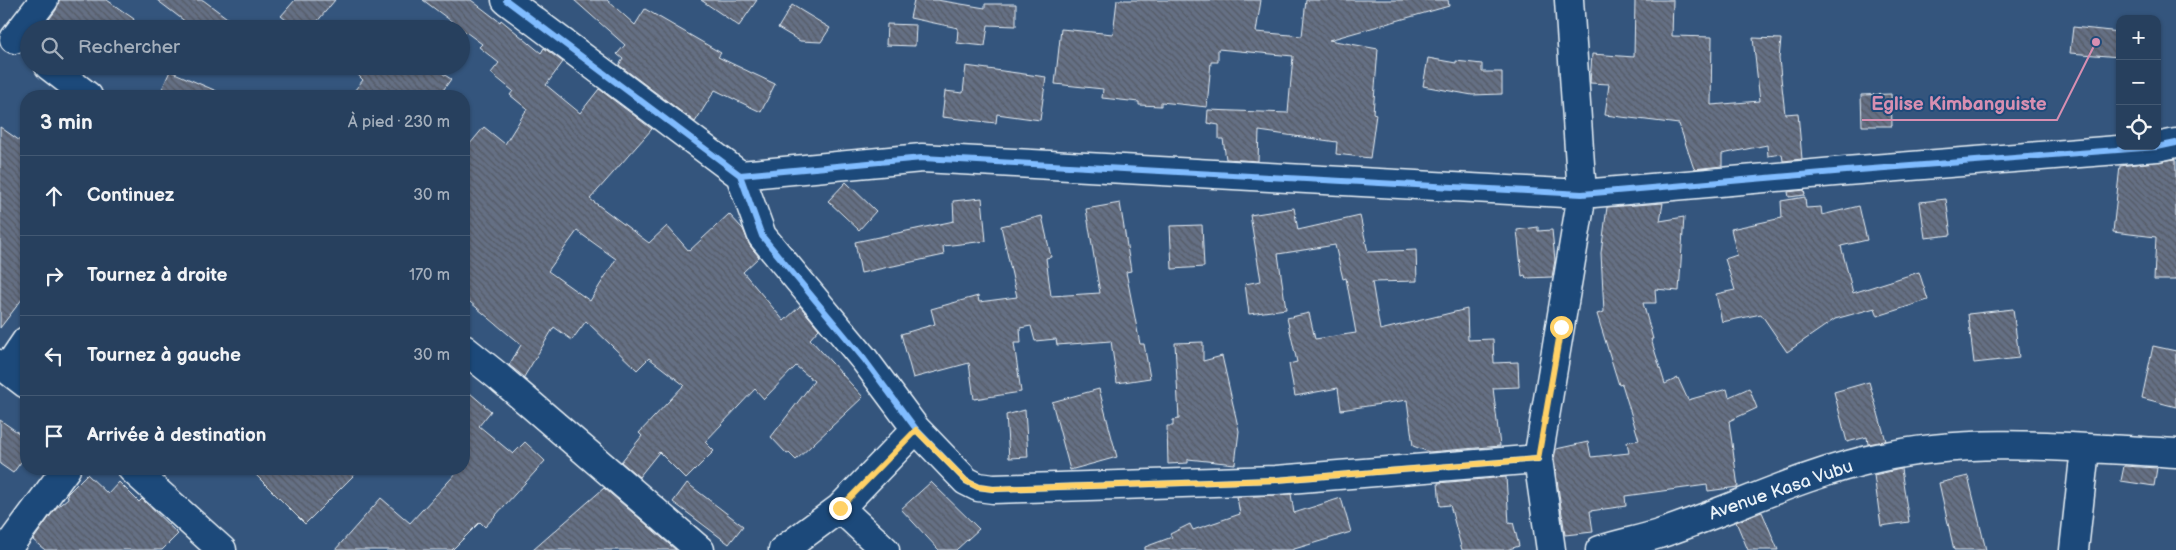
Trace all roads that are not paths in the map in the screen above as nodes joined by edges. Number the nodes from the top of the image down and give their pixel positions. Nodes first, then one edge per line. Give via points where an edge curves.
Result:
1 (44, 0) edge
2 (506, 0) edge
3 (1569, 0) edge
4 (29, 20) edge
5 (61, 75) edge
6 (80, 90) edge
7 (2176, 144) edge
8 (740, 175) junction
9 (1582, 194) junction
10 (20, 354) edge
11 (470, 355) edge
12 (11, 373) edge
13 (916, 430) junction
14 (2085, 448) junction
15 (2176, 453) edge
16 (1538, 459) junction
17 (62, 475) edge
18 (139, 475) edge
19 (840, 508) junction
20 (6, 550) edge
21 (222, 550) edge
22 (700, 550) edge
23 (783, 550) edge
24 (885, 550) edge
25 (1551, 550) edge
26 (1600, 550) edge
27 (2074, 550) edge

1 - 4 street
2 - 8 street
3 - 9 street
5 - 6 street
7 - 9 street
8 - 9 street via 922,158
8 - 13 street via 762,236 864,359
9 - 16 street
10 - 12 street
11 - 22 street
13 - 16 street via 966,481 993,489 1276,480
13 - 19 street
14 - 15 street, Avenue Kasa Vubu
14 - 26 street, Avenue Kasa Vubu via 1993,444 1942,447 1878,457 1810,476 1658,534
14 - 27 street
16 - 25 street
17 - 20 street
18 - 21 street
19 - 23 street
19 - 24 street

